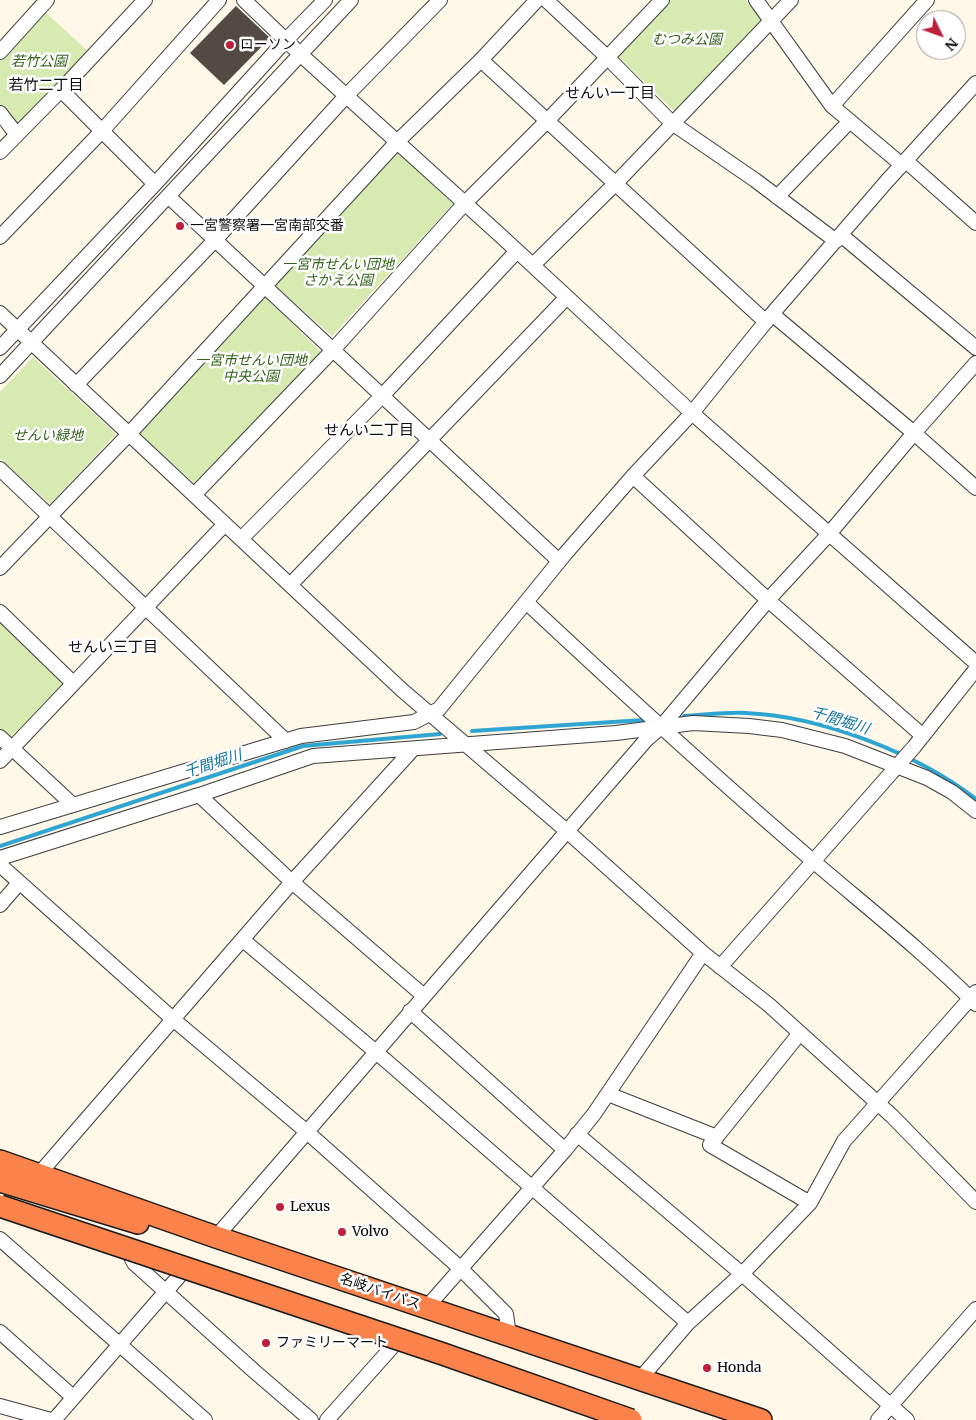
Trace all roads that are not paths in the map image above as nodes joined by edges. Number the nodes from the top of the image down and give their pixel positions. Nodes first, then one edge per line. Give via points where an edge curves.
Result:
1 (47, 0) edge
2 (145, 0) edge
3 (219, 0) edge
4 (325, 0) edge
5 (351, 0) edge
6 (440, 0) edge
7 (537, 0) edge
8 (546, 0) edge
9 (662, 0) edge
10 (756, 0) edge
11 (791, 0) edge
12 (926, 0) edge
13 (247, 1) edge
14 (771, 22) junction
15 (286, 40) junction
16 (0, 52) edge
17 (300, 53) junction
18 (607, 57) junction
19 (480, 60) junction
20 (976, 83) edge
21 (61, 90) junction
22 (346, 96) junction
23 (832, 106) junction
24 (0, 113) edge
25 (547, 121) junction
26 (850, 121) junction
27 (672, 123) junction
28 (102, 131) junction
29 (18, 135) junction
30 (397, 142) junction
31 (0, 152) edge
32 (904, 163) junction
33 (616, 183) junction
34 (155, 184) junction
35 (168, 196) junction
36 (777, 197) junction
37 (465, 204) junction
38 (976, 223) edge
39 (0, 237) edge
40 (838, 238) junction
41 (215, 240) junction
42 (517, 251) junction
43 (533, 265) junction
44 (264, 286) junction
45 (567, 297) junction
46 (0, 313) edge
47 (769, 318) junction
48 (18, 329) junction
49 (31, 343) junction
50 (0, 348) edge
51 (976, 348) edge
52 (333, 350) junction
53 (976, 363) edge
54 (0, 376) edge
55 (76, 385) junction
56 (382, 396) junction
57 (692, 413) junction
58 (914, 433) junction
59 (129, 434) junction
60 (430, 440) junction
61 (1, 472) edge
62 (633, 476) junction
63 (976, 488) edge
64 (194, 495) junction
65 (50, 517) junction
66 (225, 524) junction
67 (828, 534) junction
68 (241, 539) junction
69 (559, 561) junction
70 (0, 568) edge
71 (290, 585) junction
72 (768, 600) junction
73 (526, 602) junction
74 (145, 607) junction
75 (0, 612) edge
76 (976, 662) edge
77 (976, 669) edge
78 (73, 683) junction
79 (430, 714) junction
80 (661, 727) junction
81 (923, 736) junction
82 (0, 737) edge
83 (286, 741) junction
84 (467, 744) junction
85 (12, 748) junction
86 (413, 748) junction
87 (0, 761) edge
88 (899, 764) junction
89 (199, 794) junction
90 (73, 805) junction
91 (976, 811) edge
92 (0, 827) edge
93 (568, 832) junction
94 (0, 858) edge
95 (813, 861) junction
96 (0, 865) edge
97 (292, 882) junction
98 (19, 883) junction
99 (0, 904) edge
100 (243, 940) junction
101 (703, 952) junction
102 (720, 967) junction
103 (424, 996) junction
104 (974, 998) edge
105 (410, 1012) junction
106 (174, 1020) junction
107 (800, 1033) junction
108 (376, 1052) junction
109 (608, 1094) junction
110 (878, 1102) junction
111 (307, 1132) junction
112 (577, 1134) junction
113 (717, 1137) junction
114 (565, 1150) junction
115 (0, 1161) edge
116 (39, 1174) junction
117 (0, 1181) edge
118 (532, 1187) junction
119 (976, 1202) edge
120 (810, 1203) junction
121 (3, 1209) edge
122 (216, 1237) junction
123 (0, 1239) edge
124 (125, 1245) junction
125 (188, 1266) junction
126 (460, 1268) junction
127 (742, 1274) junction
128 (166, 1291) junction
129 (427, 1307) junction
130 (976, 1309) edge
131 (688, 1323) junction
132 (0, 1332) edge
133 (509, 1335) junction
134 (402, 1336) junction
135 (119, 1344) junction
136 (640, 1378) junction
137 (73, 1397) junction
138 (0, 1406) edge
139 (890, 1406) junction
140 (617, 1417) edge
141 (52, 1420) edge
142 (206, 1420) edge
143 (311, 1420) edge
144 (327, 1420) edge
145 (640, 1420) edge
146 (761, 1420) edge
147 (878, 1420) edge
148 (907, 1420) edge

1 - 16 street
2 - 21 street
3 - 28 street
4 - 15 street
5 - 17 street
6 - 22 street
7 - 19 street
8 - 18 street
9 - 18 street
10 - 14 street
11 - 14 street
12 - 23 street
13 - 15 street
14 - 23 street
14 - 27 street
15 - 17 street
15 - 34 street
17 - 22 street
17 - 35 street
18 - 25 street
18 - 27 street
19 - 25 street
19 - 30 street
20 - 32 street
21 - 28 street
21 - 29 street
22 - 30 street
22 - 41 street
23 - 26 street
24 - 29 street
25 - 33 street
25 - 37 street
26 - 32 street
26 - 36 street
27 - 33 street
27 - 36 street
28 - 34 street
28 - 39 street
29 - 31 street
30 - 37 street
30 - 44 street
32 - 38 street
32 - 40 street
33 - 43 street
33 - 47 street
34 - 48 street
35 - 41 street
35 - 49 street
36 - 40 street
37 - 42 street
37 - 52 street
40 - 47 street
40 - 51 street
41 - 44 street
41 - 55 street
42 - 43 street
42 - 56 street
43 - 45 street
44 - 52 street
44 - 59 street
45 - 57 street
45 - 60 street
46 - 48 street
47 - 57 street
47 - 58 street
48 - 49 street
48 - 50 street
49 - 54 street
49 - 55 street
52 - 56 street
52 - 64 street
53 - 58 street
55 - 59 street
56 - 60 street
56 - 68 street
57 - 62 street
57 - 67 street
58 - 63 street
58 - 67 street
59 - 64 street
59 - 65 street
60 - 69 street
60 - 71 street
61 - 65 street
62 - 69 street
62 - 72 street
64 - 66 street
65 - 70 street
65 - 74 street
66 - 68 street
66 - 74 street
67 - 72 street
67 - 76 street
68 - 71 street
69 - 73 street
71 - 79 street
72 - 80 street
72 - 81 street
73 - 79 street via 439,709
73 - 80 street
74 - 78 street
74 - 83 street
75 - 78 street
77 - 81 street
78 - 85 street
79 - 83 street via 414,722 300,736
79 - 84 street
80 - 84 street
80 - 88 street via 693,724 782,730
80 - 93 street via 646,740
80 - 95 street
81 - 88 street
82 - 85 street
83 - 90 street
84 - 86 street
84 - 93 street
85 - 87 street
85 - 90 street
86 - 89 street via 313,756
86 - 97 street
88 - 91 street via 944,787
88 - 95 street
89 - 94 street
89 - 97 street
90 - 92 street
93 - 101 street
93 - 103 street
95 - 102 street
95 - 104 street
96 - 98 street
97 - 100 street
97 - 103 street
98 - 99 street
98 - 106 street
100 - 106 street
100 - 108 street
101 - 102 street
101 - 109 street
102 - 107 street
103 - 105 street
104 - 110 street
105 - 108 street
105 - 114 street
106 - 111 street
106 - 116 street
107 - 110 street
107 - 113 street
108 - 111 street
108 - 118 street
109 - 112 street
109 - 113 street
110 - 119 street
110 - 120 street via 844,1141
111 - 122 street
111 - 126 street
112 - 114 street
112 - 127 street
113 - 120 street via 710,1146
114 - 118 street
115 - 116 highway, 名岐バイパス
116 - 122 highway, 名岐バイパス
117 - 122 highway via 172,1233
118 - 126 street
118 - 131 street
120 - 127 street
121 - 124 highway
121 - 140 highway, bridge via 443,1354
122 - 129 highway, 名岐バイパス
123 - 135 street
124 - 125 highway
124 - 128 street via 134,1263
125 - 128 street
125 - 134 highway
126 - 129 street
126 - 133 street via 506,1314
127 - 131 street
127 - 139 street
128 - 135 street
128 - 143 street
129 - 133 highway, 名岐バイパス
130 - 139 street
131 - 136 street
132 - 137 street
133 - 136 highway, 名岐バイパス
134 - 140 highway
134 - 144 street
135 - 137 street
135 - 142 street
136 - 146 highway, 名岐バイパス
137 - 141 street
138 - 141 street
139 - 147 street
139 - 148 street
140 - 145 highway

